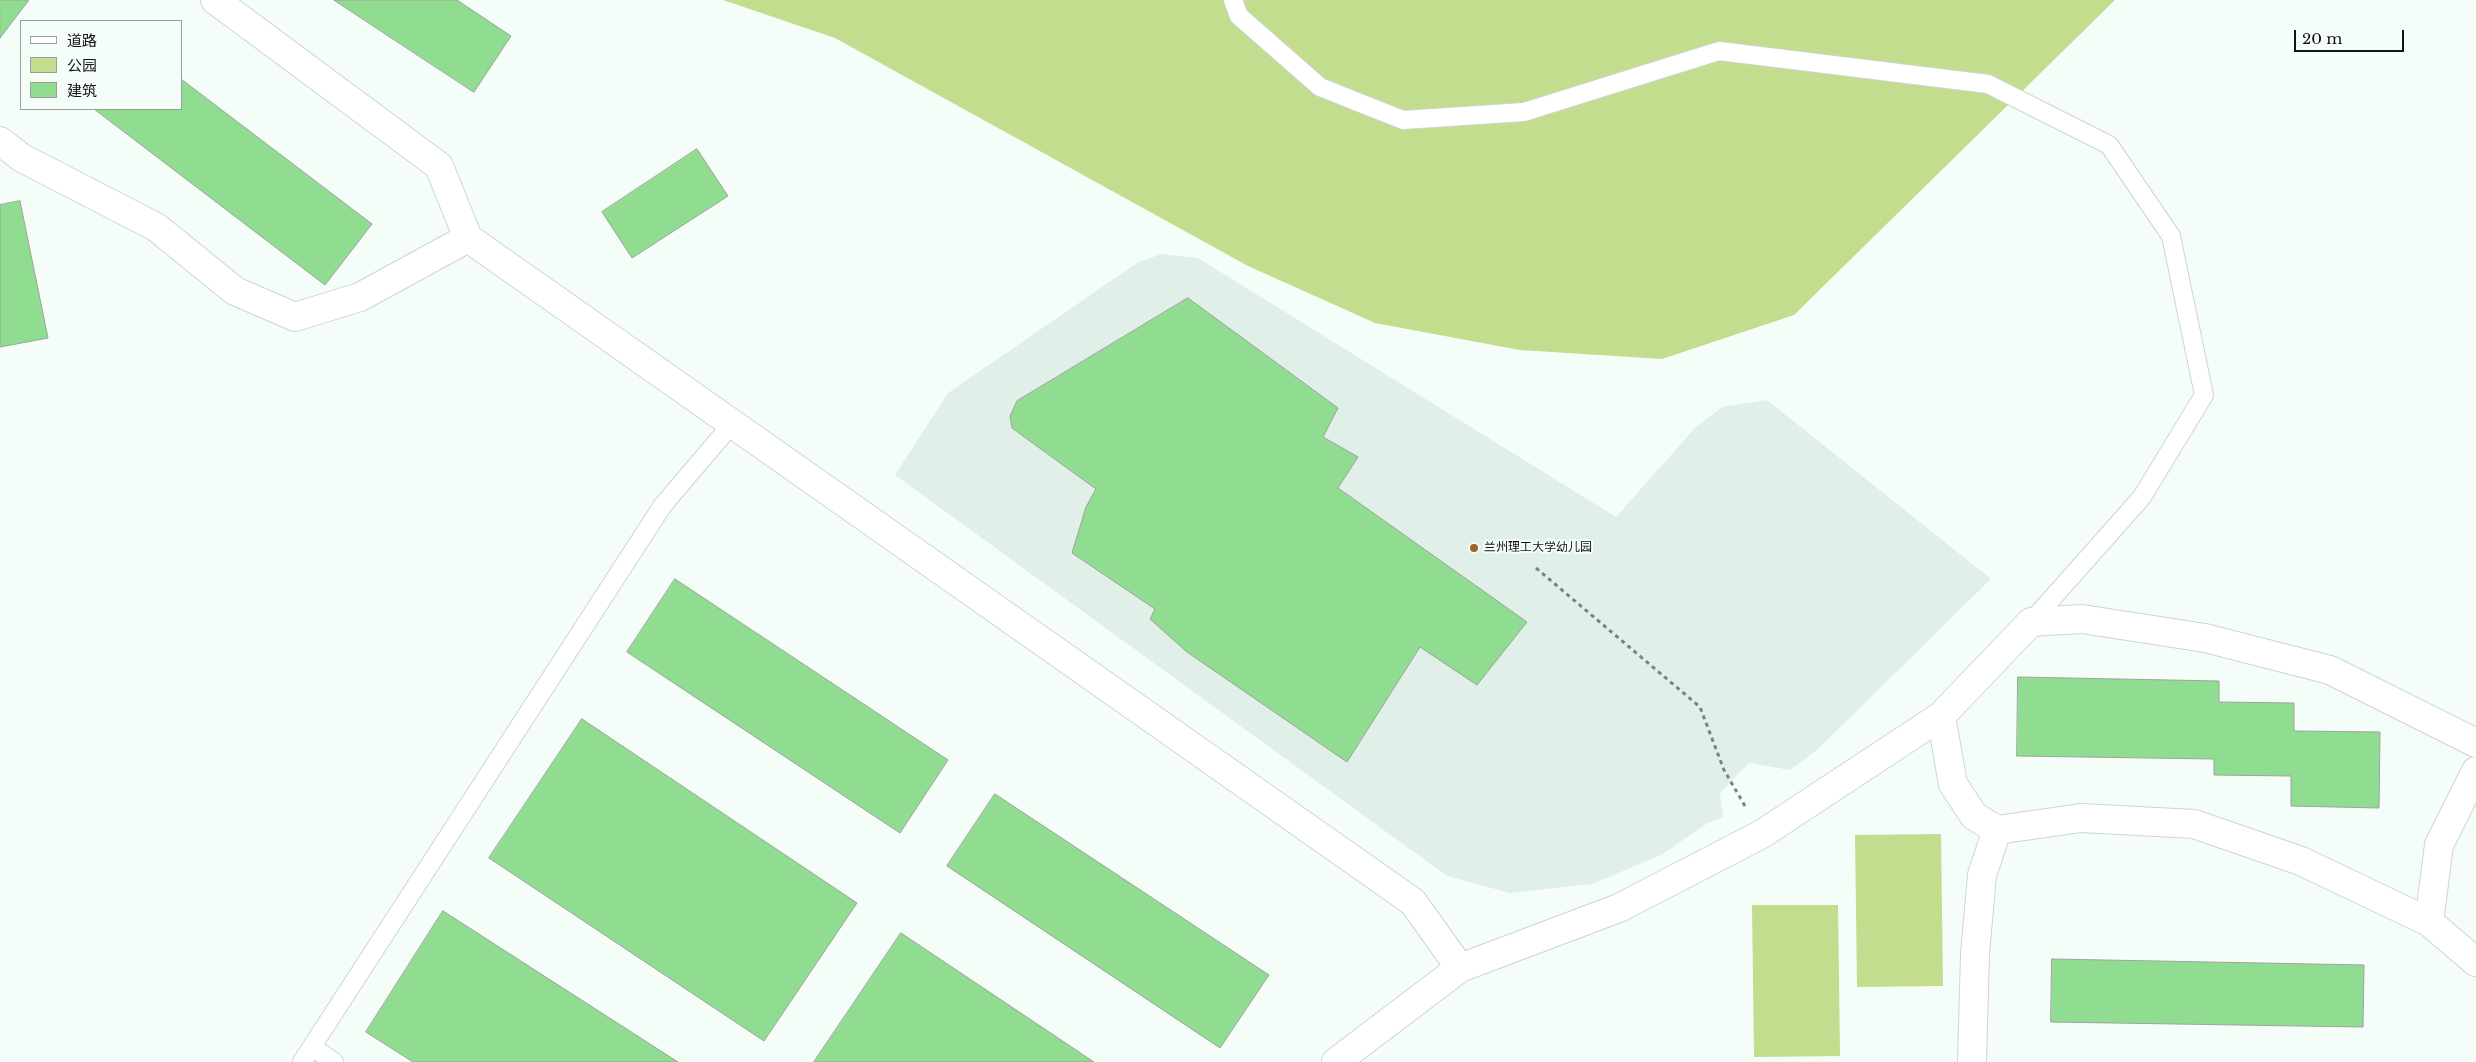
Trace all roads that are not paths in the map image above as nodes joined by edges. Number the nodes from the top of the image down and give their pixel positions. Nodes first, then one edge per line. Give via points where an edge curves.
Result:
1 (215, 0) edge
2 (1233, 0) edge
3 (0, 141) edge
4 (468, 238) junction
5 (732, 424) junction
6 (2031, 622) junction
7 (1941, 716) junction
8 (2476, 744) edge
9 (2476, 771) edge
10 (1997, 830) junction
11 (2429, 922) junction
12 (2476, 962) edge
13 (1460, 968) junction
14 (307, 1055) edge
15 (334, 1062) edge
16 (1336, 1062) edge
17 (1972, 1062) edge

1 - 4 street via 439,166
2 - 6 lane via 1239,16 1320,87 1403,120 1524,112 1719,51 1988,84 2109,146 2171,236 2204,395 2142,497
3 - 4 street via 22,158 156,228 234,291 295,317 360,297
4 - 5 street
5 - 13 street via 1413,902
5 - 14 lane via 663,505
6 - 7 street
6 - 8 street via 2082,619 2205,638 2330,670
7 - 10 street via 1953,784 1974,816
7 - 13 street via 1762,834 1619,908
9 - 11 street via 2439,845
10 - 11 street via 2081,818 2194,824 2301,861
10 - 17 street via 1982,874 1975,954
11 - 12 street
13 - 16 street
14 - 15 lane

